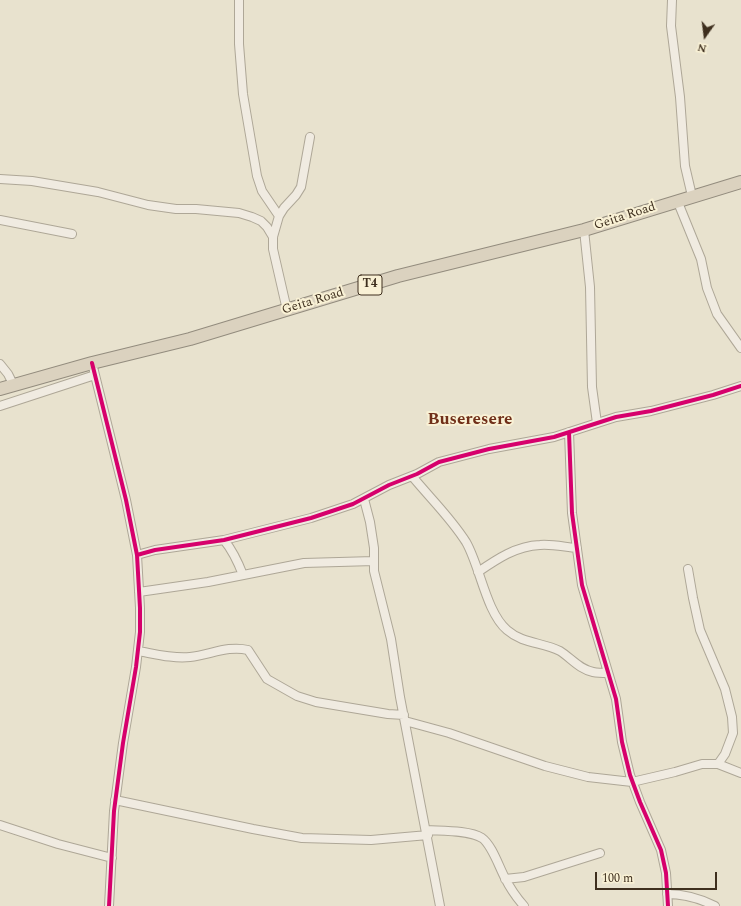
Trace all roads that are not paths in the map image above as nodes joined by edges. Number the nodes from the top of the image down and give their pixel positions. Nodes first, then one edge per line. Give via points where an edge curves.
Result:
1 (239, 0) edge
2 (672, 0) edge
3 (310, 137) dead end
4 (0, 179) edge
5 (741, 182) edge
6 (692, 196) junction
7 (677, 200) junction
8 (279, 216) junction
9 (0, 220) edge
10 (584, 230) junction
11 (72, 234) dead end
12 (274, 237) junction
13 (287, 310) junction
14 (741, 348) edge
15 (92, 363) junction
16 (0, 365) edge
17 (96, 375) junction
18 (14, 386) junction
19 (741, 386) edge
20 (0, 389) edge
21 (0, 406) edge
22 (597, 423) junction
23 (569, 432) junction
24 (412, 476) junction
25 (364, 499) junction
26 (224, 540) junction
27 (577, 548) junction
28 (137, 555) junction
29 (374, 561) junction
30 (688, 569) dead end
31 (478, 572) junction
32 (243, 575) junction
33 (140, 592) junction
34 (138, 651) junction
35 (608, 673) junction
36 (741, 715) edge
37 (732, 717) junction
38 (404, 718) junction
39 (718, 764) junction
40 (741, 773) edge
41 (632, 782) junction
42 (115, 800) junction
43 (0, 825) edge
44 (427, 832) junction
45 (600, 853) dead end
46 (112, 858) junction
47 (505, 879) junction
48 (667, 894) junction
49 (109, 906) edge
50 (440, 906) edge
51 (524, 906) edge
52 (668, 906) edge
53 (715, 906) edge

1 - 8 street via 240,69 257,176 262,191
2 - 6 street via 671,26 685,166
3 - 8 street via 301,187
4 - 12 street via 32,181 98,192 169,208 239,213 261,221
5 - 6 highway, Geita Road / T4
6 - 7 highway, Geita Road / T4
7 - 10 highway, Geita Road / T4
7 - 14 street via 701,259 707,288 717,314
8 - 12 street
9 - 11 street
10 - 13 highway, Geita Road / T4 via 398,276
10 - 22 street via 590,287 592,387
12 - 13 street via 273,249
13 - 15 highway, Geita Road / T4 via 190,340
15 - 17 street
15 - 18 highway, Geita Road / T4
16 - 18 street
17 - 21 street
17 - 28 street
18 - 20 highway, Geita Road / T4
19 - 22 street via 651,411 616,416
22 - 23 street
23 - 24 street via 438,462
23 - 27 street via 572,513
24 - 25 street via 388,485
24 - 31 street via 449,518 466,543
25 - 26 street via 311,518
25 - 29 street via 370,522
26 - 28 street
26 - 32 street
27 - 31 street via 540,545 520,548
27 - 35 street via 582,585
28 - 33 street
29 - 32 street via 304,563
29 - 38 street via 375,577 391,639
30 - 37 street via 700,630 725,689
31 - 35 street via 497,617 506,630 519,638 558,650 585,670
32 - 33 street
33 - 34 street
34 - 38 street via 189,658 228,648 248,650 267,679 297,696 316,702
34 - 42 street
35 - 41 street via 616,698 622,742
36 - 37 street
37 - 39 street via 733,733
38 - 41 street via 545,766 581,775
38 - 44 street
39 - 40 street
39 - 41 street via 702,764
41 - 48 street via 661,850
42 - 44 street via 302,838 371,840
42 - 46 street
43 - 46 street
44 - 47 street via 456,832 482,838
44 - 50 street
45 - 47 street via 524,876
46 - 49 street
47 - 51 street
48 - 52 street
48 - 53 street via 705,901

